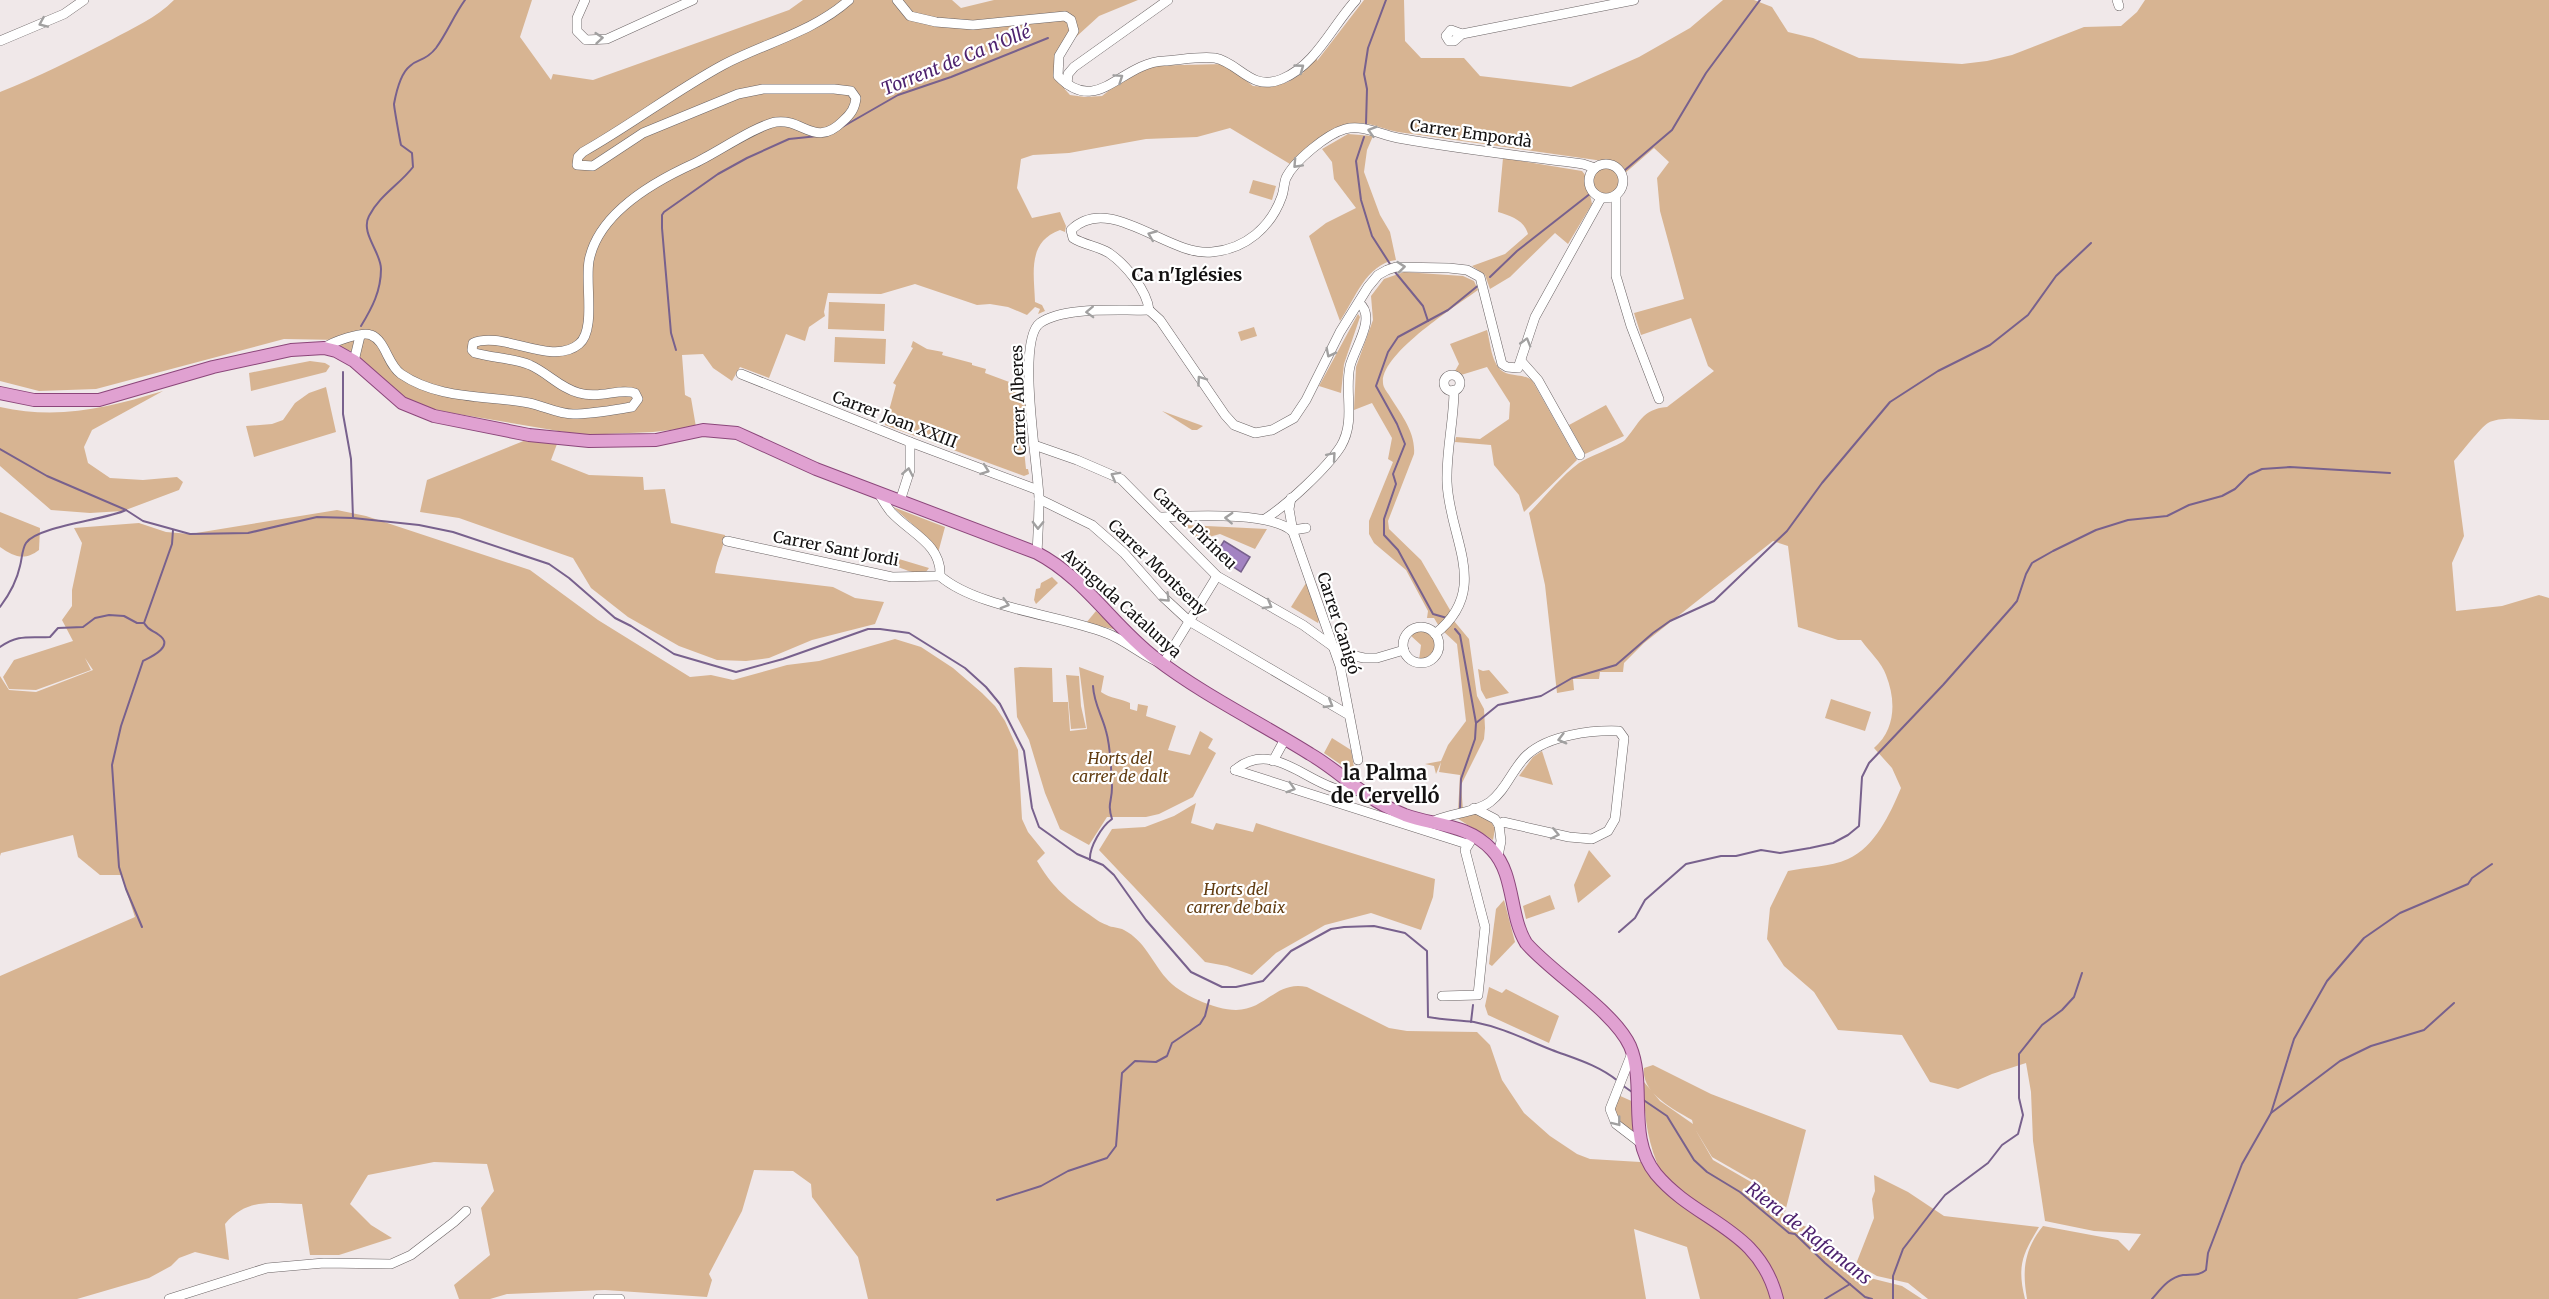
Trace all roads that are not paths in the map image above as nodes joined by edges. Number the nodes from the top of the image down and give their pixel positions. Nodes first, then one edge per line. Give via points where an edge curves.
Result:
1 (84, 0) edge
2 (585, 0) edge
3 (678, 0) edge
4 (693, 0) edge
5 (849, 0) edge
6 (897, 0) edge
7 (1356, 0) edge
8 (1634, 0) edge
9 (1164, 1) edge
10 (672, 10) junction
11 (1461, 34) dead end
12 (0, 41) edge
13 (1061, 54) junction
14 (1074, 68) junction
15 (1067, 84) junction
16 (1595, 168) junction
17 (1616, 195) junction
18 (1601, 198) junction
19 (1359, 303) junction
20 (1149, 310) junction
21 (1040, 323) junction
22 (1051, 327) dead end
23 (360, 336) junction
24 (324, 348) junction
25 (354, 361) junction
26 (1029, 361) junction
27 (1522, 362) junction
28 (1040, 364) dead end
29 (741, 374) dead end
30 (1454, 390) dead end
31 (0, 393) edge
32 (1659, 399) dead end
33 (910, 442) junction
34 (1034, 445) junction
35 (1580, 455) dead end
36 (878, 492) junction
37 (1038, 494) junction
38 (1290, 498) junction
39 (900, 501) junction
40 (1160, 517) junction
41 (1265, 519) junction
42 (1306, 528) dead end
43 (1293, 531) junction
44 (727, 541) dead end
45 (1037, 553) junction
46 (940, 576) junction
47 (1217, 576) junction
48 (1189, 621) junction
49 (1435, 634) junction
50 (1331, 643) junction
51 (1404, 650) junction
52 (1163, 664) junction
53 (1349, 716) junction
54 (1285, 738) junction
55 (1358, 760) dead end
56 (1273, 761) junction
57 (1360, 790) junction
58 (1470, 809) junction
59 (1455, 820) junction
60 (1499, 825) junction
61 (1472, 840) junction
62 (1498, 856) junction
63 (1442, 996) dead end
64 (1632, 1053) junction
65 (1642, 1144) junction
66 (466, 1211) dead end
67 (169, 1299) edge
68 (598, 1299) edge
69 (620, 1299) edge
70 (1777, 1299) edge

1 -> 12 street via 64,14
2 -> 10 street via 577,18 577,31 586,40 607,39
3 - 10 street
4 - 10 street
5 - 23 street via 824,19 710,72 583,152 578,165 593,166 643,133 750,91 851,91 856,98 853,110 837,127 823,133 777,122 671,174 627,202 593,246 587,280 588,330 578,346 556,351 498,342 473,343 475,353 527,364 578,393 635,393 638,399 632,407 570,414 530,403 463,397 400,374 378,339
6 - 13 street via 910,16 957,24 1065,16 1071,20 1074,31
15 -> 7 street via 1081,92 1092,92 1140,65 1207,58 1222,60 1251,79 1273,82 1308,62
8 - 11 street
9 - 14 street
13 - 14 street via 1063,65
13 - 15 street via 1056,72
14 - 15 street via 1068,74
16 - 17 street via 1608,164 1619,171 1623,183
16 - 18 street via 1589,186
16 -> 20 street, Carrer Empordà via 1396,138 1362,128 1344,129 1328,137 1294,166 1274,213 1263,229 1245,242 1201,252 1105,217 1071,230 1073,238 1109,253 1138,282
17 - 18 street
17 - 32 street via 1616,276
27 -> 18 street via 1535,317
19 -> 20 street via 1294,418 1272,430 1255,433 1234,425 1225,415 1160,320
19 -> 27 street via 1378,275 1396,267 1467,270 1480,277 1502,364 1518,368
38 -> 19 street via 1328,462 1345,436 1351,405 1349,371 1367,317
20 -> 21 street via 1064,313
21 - 22 street
21 - 26 street, Carrer Alberes via 1032,332
23 - 24 street
23 - 25 street
24 - 25 main road, Avinguda Catalunya
24 - 31 main road via 291,350 213,368 99,400 34,400
25 - 36 main road, Avinguda Catalunya via 391,395 416,410 478,426 553,438 640,441 703,429 724,430 748,436 795,460
26 - 28 street
26 - 34 street, Carrer Alberes
27 - 35 street via 1538,380
29 - 33 street, Carrer Joan XXIII
30 - 49 street via 1447,478 1465,585 1454,618
33 -> 37 street, Carrer Joan XXIII
39 -> 33 street via 910,471
34 - 37 street, Carrer Alberes
40 -> 34 street, Carrer Pirineu via 1121,478
36 - 39 main road, Avinguda Catalunya
36 - 46 street via 890,512 932,550 940,563
37 -> 45 street, Carrer Alberes
37 -> 48 street, Carrer Montseny via 1092,525
38 - 41 street
38 - 43 street, Carrer Canigó
39 - 45 main road, Avinguda Catalunya
41 -> 40 street
40 - 47 street, Carrer Pirineu
41 - 43 street
42 - 43 street
43 - 50 street, Carrer Canigó
44 - 46 street, Carrer Sant Jordi via 892,577
45 - 52 main road, Avinguda Catalunya via 1068,574
46 -> 52 street via 972,594 1105,632
47 - 48 street
47 -> 50 street, Carrer Pirineu
48 - 52 street
48 -> 53 street, Carrer Montseny
49 - 51 street via 1426,628 1410,630 1404,639
49 - 51 street via 1437,652 1429,661 1411,660
50 - 51 street, Carrer Pirineu via 1342,653 1364,658
50 - 53 street, Carrer Canigó via 1340,666
52 - 54 main road, Avinguda Catalunya
53 - 55 street, Carrer Canigó
54 - 56 street
54 - 57 main road, Avinguda Catalunya
56 - 57 street via 1294,766 1341,790
56 -> 61 street via 1258,759 1235,770
57 - 59 main road, Avinguda Catalunya via 1394,810 1434,821
58 - 59 street
58 - 60 street via 1495,819
60 -> 58 street via 1503,822 1569,837 1592,838 1608,831 1615,819 1624,738 1619,732 1583,734 1539,747 1527,756 1503,791 1488,804
59 - 61 main road, Avinguda Catalunya
60 - 62 street
61 - 62 main road, Avinguda Catalunya
61 - 63 street via 1465,850 1485,927 1478,994
62 - 64 main road, Avinguda Catalunya via 1522,936 1538,956 1618,1028
64 - 65 main road, Avinguda Catalunya
64 -> 65 street via 1611,1102 1611,1114 1616,1124
65 - 70 main road, Avinguda Catalunya via 1648,1161 1662,1179 1754,1251 1768,1273
66 - 67 street via 411,1255 392,1264 324,1263 267,1268
68 - 69 street

